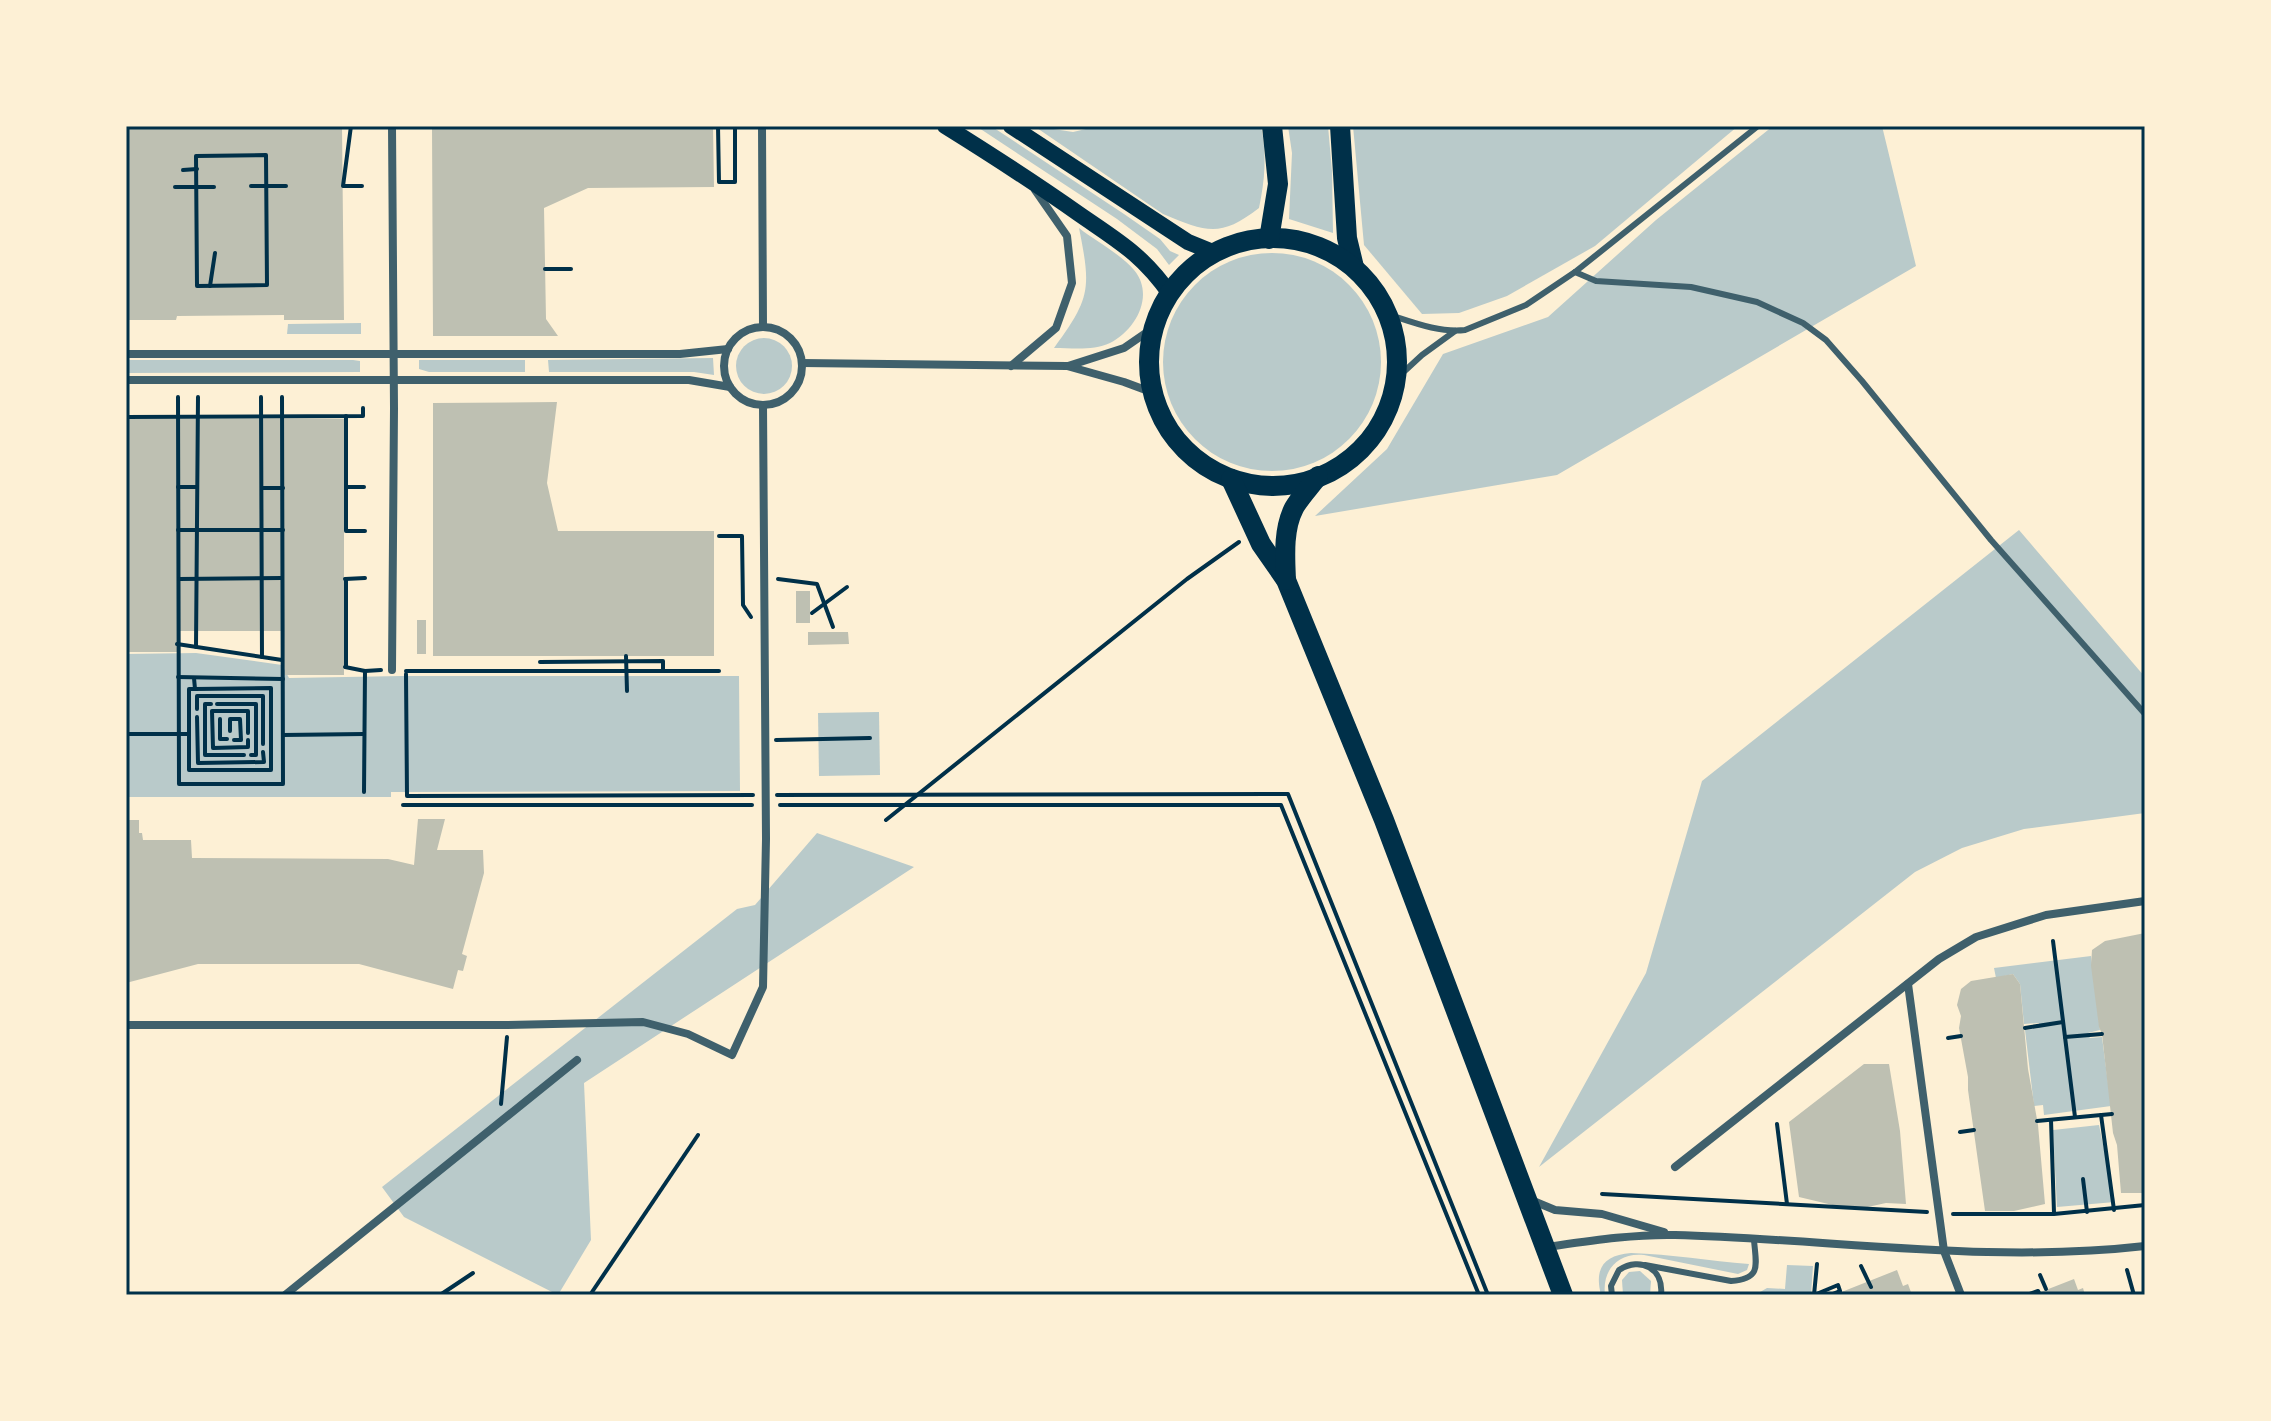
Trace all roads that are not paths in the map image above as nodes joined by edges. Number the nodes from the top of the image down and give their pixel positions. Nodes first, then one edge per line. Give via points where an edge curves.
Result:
1 (392, 126) edge
2 (762, 126) edge
3 (945, 126) edge
4 (1011, 126) edge
5 (1272, 126) edge
6 (1340, 126) edge
7 (1758, 126) edge
8 (1024, 175) junction
9 (1269, 239) junction
10 (1215, 253) junction
11 (1354, 267) junction
12 (1575, 272) junction
13 (1170, 294) junction
14 (1387, 314) junction
15 (763, 327) junction
16 (1153, 328) junction
17 (1455, 331) junction
18 (728, 349) junction
19 (126, 354) edge
20 (394, 354) junction
21 (802, 363) junction
22 (1010, 366) junction
23 (1067, 366) junction
24 (394, 379) junction
25 (1396, 379) junction
26 (126, 380) edge
27 (730, 387) junction
28 (1151, 392) junction
29 (763, 405) junction
30 (1318, 476) junction
31 (1231, 479) junction
32 (1286, 580) junction
33 (392, 670) road end
34 (2145, 714) edge
35 (2145, 901) edge
36 (1908, 984) junction
37 (126, 1025) edge
38 (577, 1060) dead end
39 (1675, 1167) dead end
40 (1525, 1198) junction
41 (1673, 1235) junction
42 (1754, 1240) junction
43 (2145, 1246) edge
44 (1545, 1248) junction
45 (1944, 1251) junction
46 (1645, 1265) junction
47 (285, 1295) edge
48 (1563, 1295) edge
49 (1612, 1295) edge
50 (1661, 1295) edge
51 (1961, 1295) edge

1 - 20 street
2 - 15 street
3 - 8 main road
4 - 10 main road via 1188,242
5 - 9 main road via 1278,184
6 - 11 main road via 1347,238
7 - 12 lane
8 - 13 main road via 1132,249
8 - 22 street via 1067,236 1072,283 1056,328
9 - 10 main road via 1241,242
9 - 11 main road via 1308,243
10 - 13 main road
11 - 14 main road
12 - 17 lane via 1526,305
12 - 34 lane via 1596,281 1691,287 1757,302 1826,340 1991,540
13 - 16 main road
14 - 17 lane
14 - 25 main road via 1396,346
15 - 18 street via 742,333
15 - 21 street via 794,342
16 - 23 street via 1124,348
16 - 28 main road
17 - 25 lane
18 - 20 street via 688,354
18 - 27 street via 725,375
19 - 20 street
20 - 24 street
21 - 22 street
21 - 29 street via 796,388
22 - 23 street
23 - 28 street
24 - 26 street
24 - 27 street via 689,380
24 - 33 street
25 - 30 main road via 1390,404 1371,437 1344,462
27 - 29 street
28 - 31 main road via 1182,448
29 - 37 street via 763,987 732,1055 688,1034 643,1022
30 - 31 main road via 1274,484
30 - 32 main road via 1294,508
31 - 32 main road via 1254,531
32 - 40 main road via 1384,820
35 - 36 street via 2046,915 1976,937
36 - 39 street
36 - 45 street
38 - 47 street
40 - 41 street via 1555,1210 1602,1214
40 - 44 main road
41 - 42 street
41 - 44 street
42 - 45 street
42 - 46 lane via 1756,1269 1743,1280
43 - 45 street via 2057,1253
44 - 48 main road
45 - 51 street
46 - 49 lane via 1619,1270
46 - 50 lane via 1658,1275

